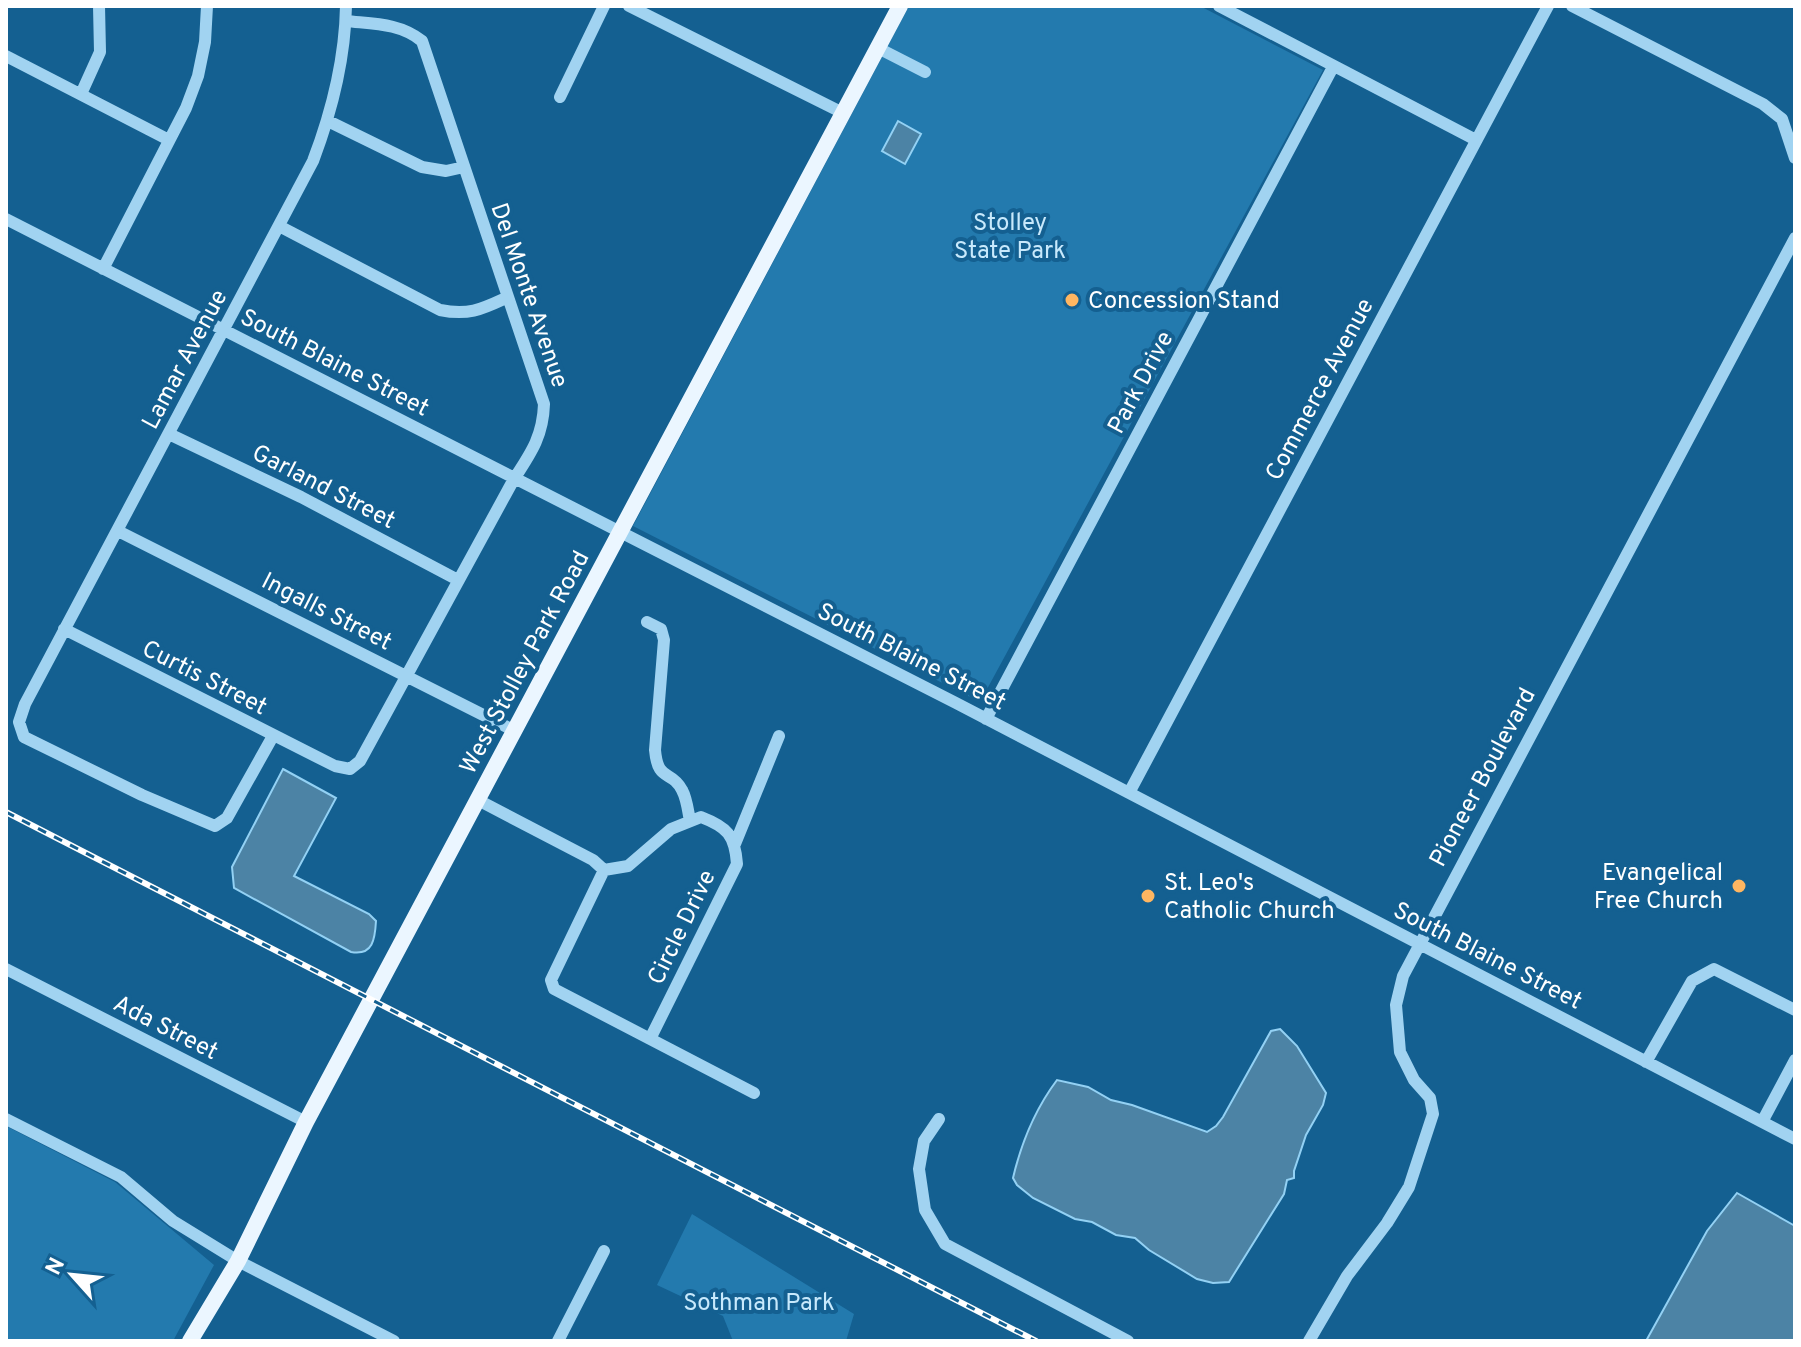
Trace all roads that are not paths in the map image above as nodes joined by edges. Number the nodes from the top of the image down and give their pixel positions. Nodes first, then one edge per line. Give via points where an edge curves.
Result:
1 (99, 6) edge
2 (207, 6) edge
3 (346, 6) edge
4 (604, 6) edge
5 (629, 6) edge
6 (900, 6) edge
7 (1219, 6) edge
8 (1548, 6) edge
9 (1572, 6) edge
10 (346, 21) junction
11 (878, 48) junction
12 (6, 56) edge
13 (1333, 67) junction
14 (925, 72) dead end
15 (81, 94) junction
16 (560, 97) dead end
17 (843, 113) junction
18 (328, 121) junction
19 (169, 140) junction
20 (1476, 140) junction
21 (1795, 158) edge
22 (464, 167) junction
23 (6, 219) edge
24 (279, 226) junction
25 (1795, 238) edge
26 (103, 269) junction
27 (508, 297) junction
28 (224, 331) junction
29 (169, 434) junction
30 (514, 479) junction
31 (118, 531) junction
32 (620, 533) junction
33 (458, 580) junction
34 (647, 622) dead end
35 (64, 629) junction
36 (406, 675) junction
37 (986, 719) junction
38 (515, 731) junction
39 (273, 736) junction
40 (779, 736) dead end
41 (327, 762) joint
42 (1129, 793) junction
43 (478, 800) junction
44 (690, 821) junction
45 (735, 844) junction
46 (604, 870) junction
47 (1419, 944) junction
48 (6, 969) edge
49 (1795, 1010) edge
50 (650, 1039) junction
51 (1795, 1060) edge
52 (1646, 1062) junction
53 (754, 1093) dead end
54 (6, 1119) edge
55 (939, 1119) dead end
56 (306, 1122) junction
57 (1762, 1122) junction
58 (1795, 1139) edge
59 (604, 1251) dead end
60 (238, 1261) junction
61 (190, 1341) edge
62 (394, 1341) edge
63 (558, 1341) edge
64 (1128, 1341) edge
65 (1309, 1341) edge

1 - 15 street via 100,52
2 - 19 street via 198,76
3 - 10 street, Lamar Avenue
4 - 16 street
5 - 17 street
6 - 11 main road, West Stolley Park Road
7 - 13 street
8 - 20 street, Commerce Avenue
9 - 21 street via 1763,104 1782,119
10 - 18 street, Lamar Avenue
10 - 22 street, Del Monte Avenue via 393,26 422,41
11 - 14 street
11 - 17 main road, West Stolley Park Road
12 - 15 street
13 - 20 street
13 - 37 street, Park Drive
15 - 19 street
17 - 32 main road, West Stolley Park Road
18 - 22 street via 422,167
18 - 24 street, Lamar Avenue
19 - 26 street
20 - 42 street, Commerce Avenue
22 - 27 street, Del Monte Avenue
23 - 26 street, South Blaine Street
24 - 27 street via 440,310 476,311
24 - 28 street, Lamar Avenue
25 - 47 street, Pioneer Boulevard
26 - 28 street, South Blaine Street
27 - 30 street, Del Monte Avenue via 544,404 543,426
28 - 29 street, Lamar Avenue
28 - 30 street, South Blaine Street
29 - 31 street, Lamar Avenue
29 - 33 street, Garland Street
30 - 32 street, South Blaine Street
30 - 33 street, Del Monte Avenue
31 - 35 street, Lamar Avenue
31 - 36 street, Ingalls Street
32 - 37 street, South Blaine Street
32 - 38 main road, West Stolley Park Road
33 - 36 street, Del Monte Avenue
34 - 44 street via 661,629 664,640 656,766 684,792
35 - 39 street, Curtis Street
35 - 39 street, Lamar Avenue via 25,704 20,719 24,737 215,826 227,818
36 - 38 street, Ingalls Street
36 - 41 street, Del Monte Avenue via 360,761 350,769
37 - 42 street, South Blaine Street
38 - 43 main road, West Stolley Park Road
39 - 41 street, Curtis Street
40 - 45 street, Circle Drive
42 - 47 street, South Blaine Street
43 - 46 street
43 - 56 main road, West Stolley Park Road
44 - 45 street via 701,817 715,822
44 - 46 street via 671,829 628,866
45 - 50 street, Circle Drive via 737,864
46 - 50 street via 551,980 554,989
47 - 52 street, South Blaine Street
47 - 65 street, Pioneer Boulevard via 1403,976 1396,1030 1400,1052 1430,1098 1433,1114 1409,1187
48 - 56 street, Ada Street
49 - 52 street via 1714,969 1692,981
50 - 53 street
51 - 57 street
52 - 57 street, South Blaine Street
54 - 60 street via 121,1177 173,1221
55 - 64 street via 924,1141 919,1169 925,1210 945,1244
56 - 60 main road, West Stolley Park Road
57 - 58 street, South Blaine Street
59 - 63 street
60 - 61 main road, West Stolley Park Road
60 - 62 street

